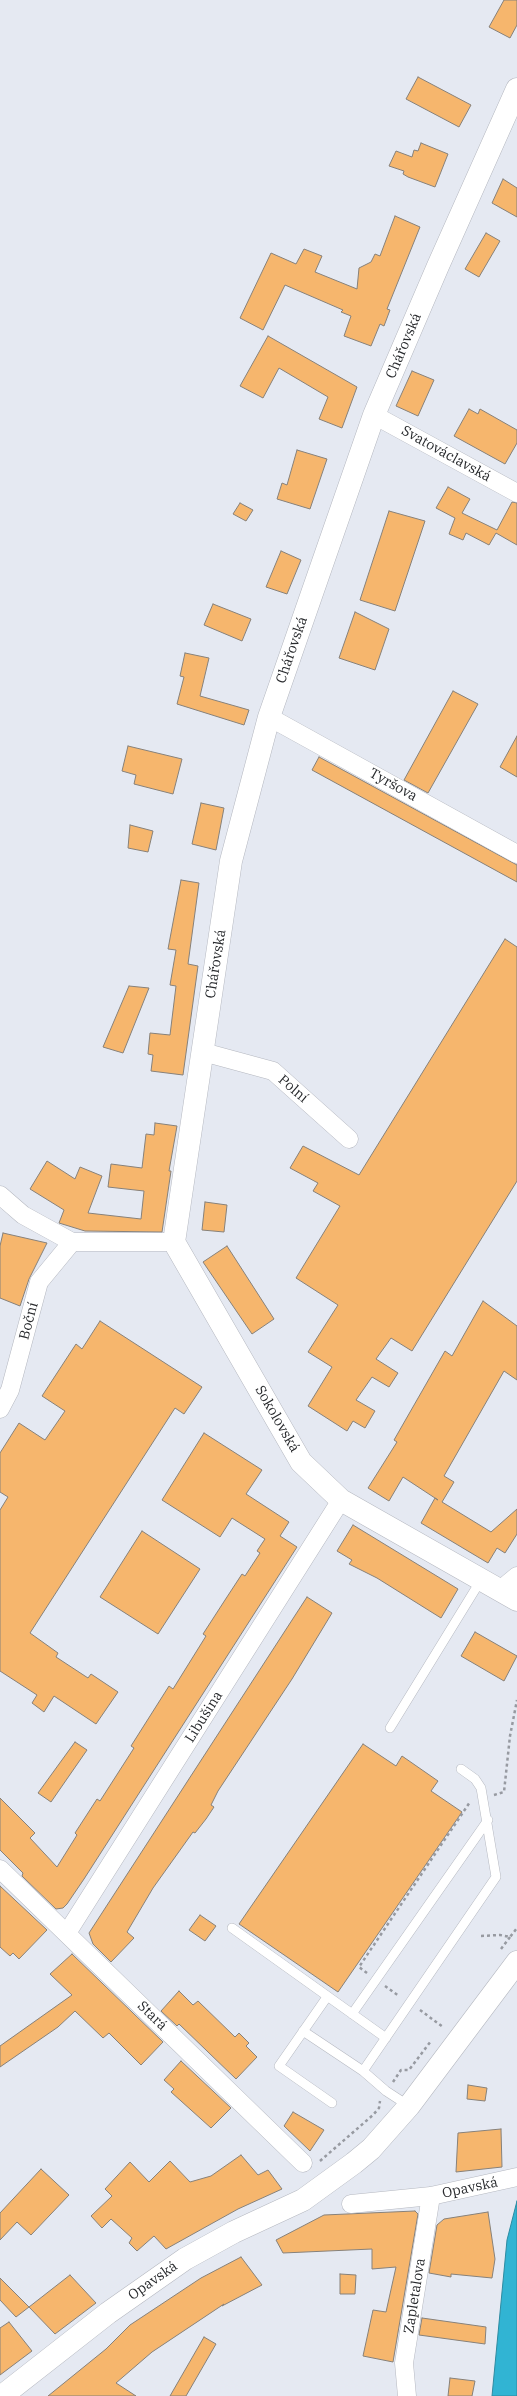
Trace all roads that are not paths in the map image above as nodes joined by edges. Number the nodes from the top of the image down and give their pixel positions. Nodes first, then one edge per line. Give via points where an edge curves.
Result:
1 (517, 89) edge
2 (374, 415) junction
3 (517, 493) edge
4 (269, 717) junction
5 (517, 854) edge
6 (203, 1052) junction
7 (349, 1139) dead end
8 (0, 1194) edge
9 (72, 1242) junction
10 (174, 1242) junction
11 (0, 1409) edge
12 (341, 1500) junction
13 (517, 1576) edge
14 (481, 1580) junction
15 (509, 1595) edge
16 (390, 1728) dead end
17 (461, 1769) dead end
18 (488, 1820) junction
19 (0, 1869) edge
20 (232, 1928) dead end
21 (67, 1933) junction
22 (509, 1956) edge
23 (327, 1997) junction
24 (352, 2014) junction
25 (303, 2031) junction
26 (386, 2038) junction
27 (363, 2071) junction
28 (332, 2103) dead end
29 (409, 2106) junction
30 (310, 2164) road end
31 (514, 2178) edge
32 (431, 2196) junction
33 (351, 2204) dead end
34 (2, 2396) edge
35 (407, 2396) edge

1 - 2 street, Chářovská
2 - 3 street, Svatováclavská
2 - 4 street, Chářovská
4 - 5 street, Tyršova
4 - 6 street, Chářovská via 231,861
6 - 7 street, Polní via 273,1071
6 - 10 street, Chářovská
8 - 9 street via 24,1215
9 - 10 street
9 - 11 street, Boční via 39,1282 10,1390
10 - 12 street, Sokolovská via 301,1462
12 - 14 street, Sokolovská
12 - 21 street, Libušina
13 - 15 street
14 - 15 street, Sokolovská
14 - 16 lane
17 - 18 lane via 475,1779 481,1788
18 - 24 lane
18 - 26 lane via 496,1873 494,1882
19 - 21 street, Stará
20 - 23 lane
21 - 30 street, Stará
22 - 29 street, Opavská
23 - 24 lane
23 - 25 lane
24 - 26 lane
25 - 27 lane
25 - 28 lane via 279,2066
26 - 27 lane
27 - 29 lane
29 - 34 street, Opavská via 370,2149 319,2190 184,2259 108,2313
31 - 32 street, Opavská
32 - 33 street, Opavská
32 - 35 street, Zapletalova via 404,2363

